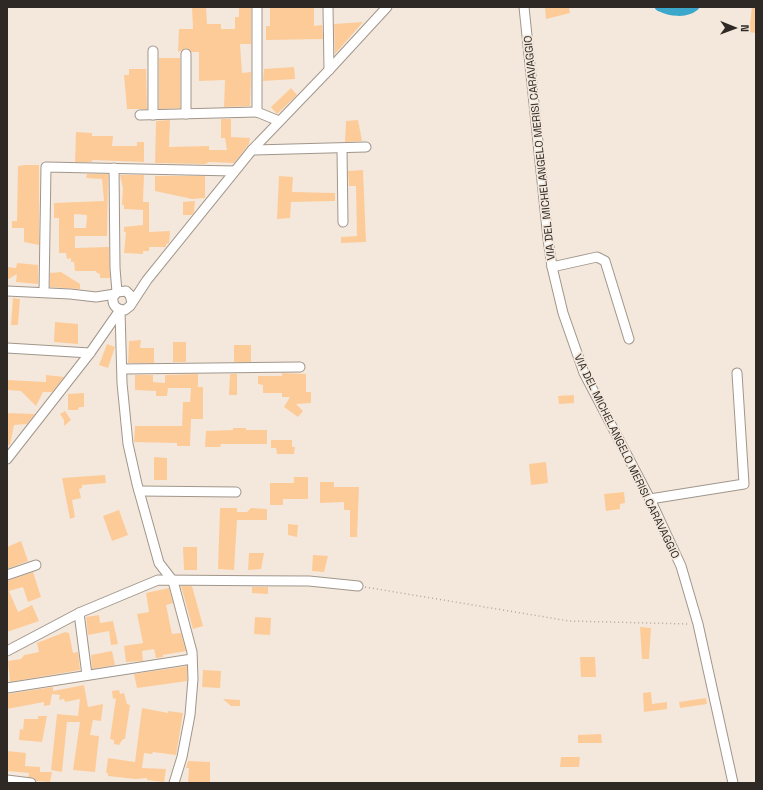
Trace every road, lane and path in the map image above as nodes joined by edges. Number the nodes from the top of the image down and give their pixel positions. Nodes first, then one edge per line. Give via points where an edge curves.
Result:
1 (257, 7) edge
2 (328, 7) edge
3 (386, 7) edge
4 (524, 7) edge
5 (153, 51) dead end
6 (186, 54) dead end
7 (329, 70) junction
8 (257, 112) junction
9 (186, 114) junction
10 (140, 115) dead end
11 (153, 115) junction
12 (279, 121) junction
13 (366, 148) dead end
14 (342, 149) junction
15 (252, 150) junction
16 (114, 168) junction
17 (234, 171) junction
18 (343, 222) dead end
19 (552, 267) junction
20 (147, 280) junction
21 (7, 291) edge
22 (44, 292) junction
23 (119, 292) junction
24 (96, 297) junction
25 (132, 303) junction
26 (117, 308) junction
27 (629, 339) dead end
28 (7, 348) edge
29 (90, 353) junction
30 (300, 367) dead end
31 (122, 369) junction
32 (737, 373) dead end
33 (7, 459) edge
34 (139, 491) junction
35 (236, 492) dead end
36 (650, 499) junction
37 (36, 565) dead end
38 (7, 575) edge
39 (173, 581) junction
40 (358, 586) joint
41 (79, 614) junction
42 (698, 624) junction
43 (7, 651) edge
44 (192, 659) junction
45 (87, 675) junction
46 (7, 688) edge
47 (7, 780) edge
48 (31, 783) edge
49 (174, 783) edge
50 (733, 783) edge

1 - 8 street
2 - 7 street
3 - 7 street
4 - 19 street, VIA DEL MICHELANGELO MERISI CARAVAGGIO
5 - 11 street
6 - 9 street
7 - 12 street
8 - 9 street
8 - 12 street
9 - 11 street
10 - 11 street
12 - 15 street
13 - 14 street
14 - 15 street
14 - 18 street
15 - 17 street
16 - 17 street
16 - 22 street via 46,167
16 - 23 street via 115,268
17 - 20 street
19 - 27 street via 597,257 605,261
19 - 36 street, VIA DEL MICHELANGELO MERISI CARAVAGGIO via 567,327 584,372
20 - 23 street
20 - 25 street
21 - 22 street
22 - 24 street
23 - 24 street
23 - 25 street via 130,295
23 - 26 street via 113,297
24 - 26 street
25 - 26 street via 128,309
26 - 29 street
26 - 31 street
28 - 29 street
29 - 33 street
30 - 31 street
31 - 34 street via 128,444
32 - 36 street via 744,484
34 - 35 street
34 - 39 street via 160,563
36 - 42 street, VIA DEL MICHELANGELO MERISI CARAVAGGIO via 681,566
37 - 38 street
39 - 40 street via 309,581
39 - 41 street via 158,580
39 - 44 street
40 - 42 path via 383,588 569,621
41 - 43 street
41 - 45 street
42 - 50 street, VIA DEL MICHELANGELO MERISI CARAVAGGIO
44 - 45 street
44 - 49 street via 190,715 182,758
45 - 46 street
47 - 48 street

